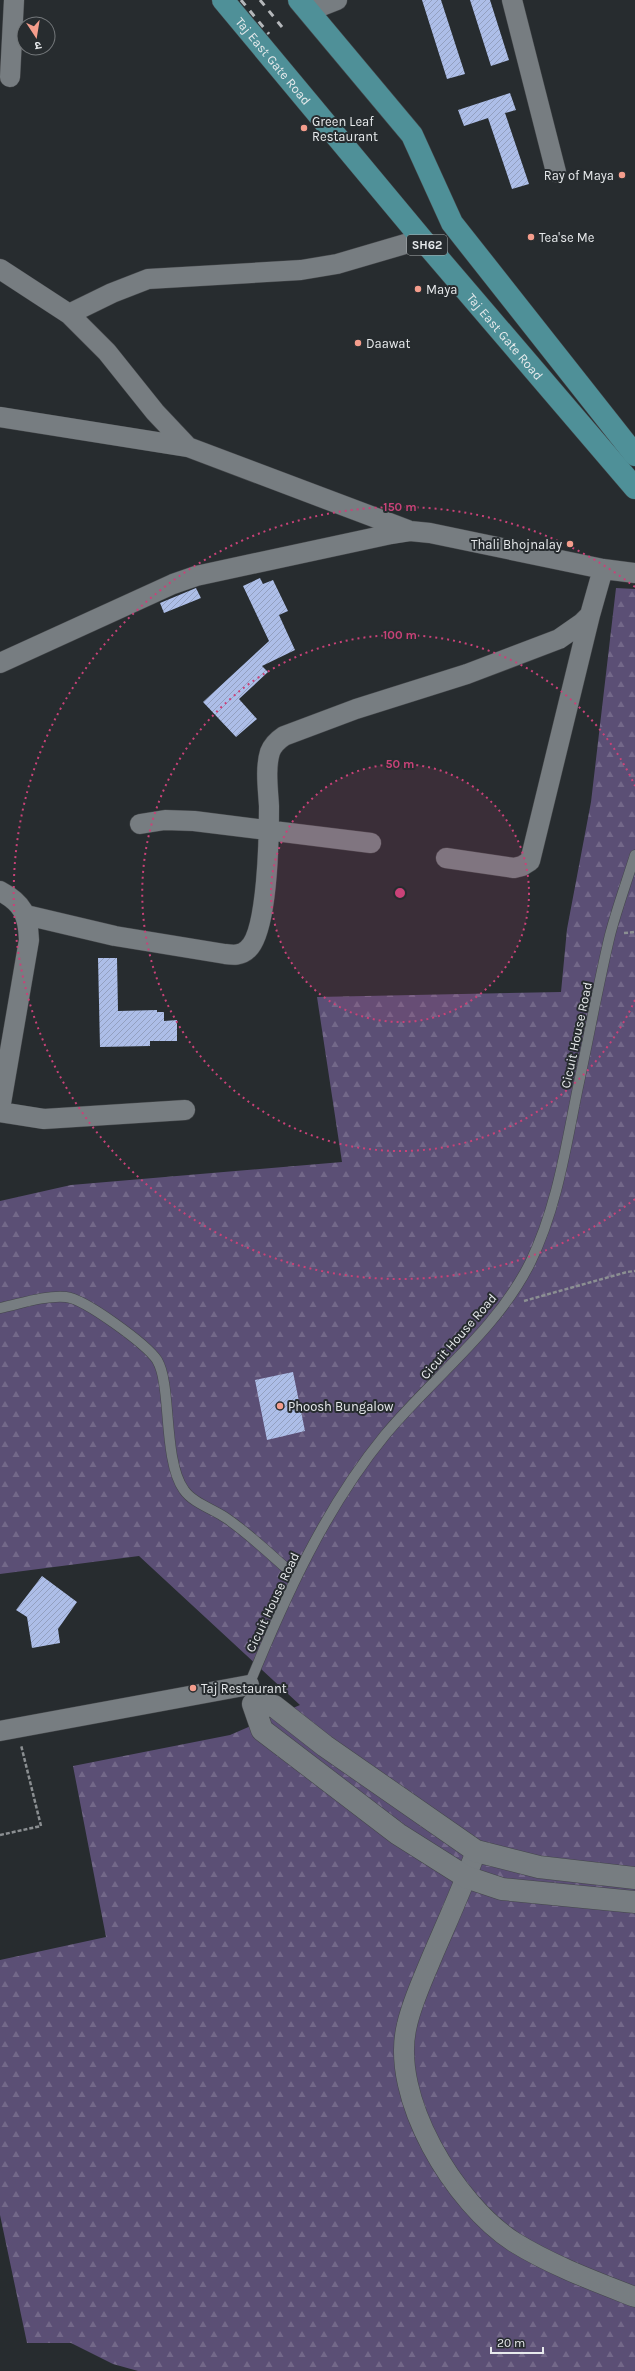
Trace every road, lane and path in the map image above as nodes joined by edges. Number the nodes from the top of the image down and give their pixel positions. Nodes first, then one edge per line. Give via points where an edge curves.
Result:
1 (14, 0) edge
2 (223, 0) edge
3 (337, 0) edge
4 (512, 0) edge
5 (304, 6) edge
6 (10, 77) dead end
7 (556, 172) dead end
8 (422, 239) junction
9 (0, 269) edge
10 (69, 314) junction
11 (0, 417) edge
12 (188, 447) junction
13 (635, 455) edge
14 (635, 488) edge
15 (410, 531) junction
16 (603, 569) junction
17 (635, 573) edge
18 (590, 615) junction
19 (0, 663) edge
20 (140, 824) dead end
21 (269, 828) junction
22 (371, 843) dead end
23 (635, 855) edge
24 (446, 858) dead end
25 (0, 891) edge
26 (26, 915) junction
27 (0, 1110) edge
28 (185, 1110) dead end
29 (635, 1271) edge
30 (504, 1306) junction
31 (0, 1308) edge
32 (296, 1577) junction
33 (251, 1694) junction
34 (8, 1729) edge
35 (0, 1835) edge
36 (476, 1851) junction
37 (466, 1877) junction
38 (635, 1878) edge
39 (635, 1902) edge
40 (635, 2297) edge

1 - 6 street
2 - 8 main road, Taj East Gate Road / SH62
3 - 5 street
4 - 7 street
5 - 13 main road, SH62 via 412,135 452,223
8 - 10 street via 337,264 301,270 148,279
8 - 14 main road, Taj East Gate Road / SH62
9 - 10 street
10 - 12 street via 107,352 155,412
11 - 12 street
12 - 15 street
15 - 16 street
15 - 19 street via 196,576 173,584
16 - 17 street
16 - 18 street
18 - 21 street via 559,639 467,674 356,709 284,736 275,742 270,752
18 - 24 street via 530,860 514,868
20 - 21 street via 165,820
21 - 22 street
21 - 26 street via 266,879 255,941 239,955 115,936
23 - 30 lane, Cicuit House Road via 610,934 555,1198 530,1263
25 - 26 street via 10,896
26 - 27 street via 29,940
27 - 28 street via 44,1118
29 - 30 path
30 - 32 lane, Cicuit House Road via 473,1343 387,1432 352,1476
31 - 32 lane via 53,1298 66,1297 77,1300 106,1317 152,1354 161,1370 172,1454 184,1490 191,1498 227,1518
32 - 33 lane, Cicuit House Road via 276,1617
33 - 34 street
33 - 36 street via 274,1706 331,1750
33 - 37 street via 262,1730 398,1834
34 - 35 path via 41,1826
36 - 37 street
36 - 38 street via 539,1867
37 - 39 street via 502,1889
37 - 40 street via 406,2025 404,2053 416,2114 430,2146 454,2182 482,2215 514,2242 580,2276

